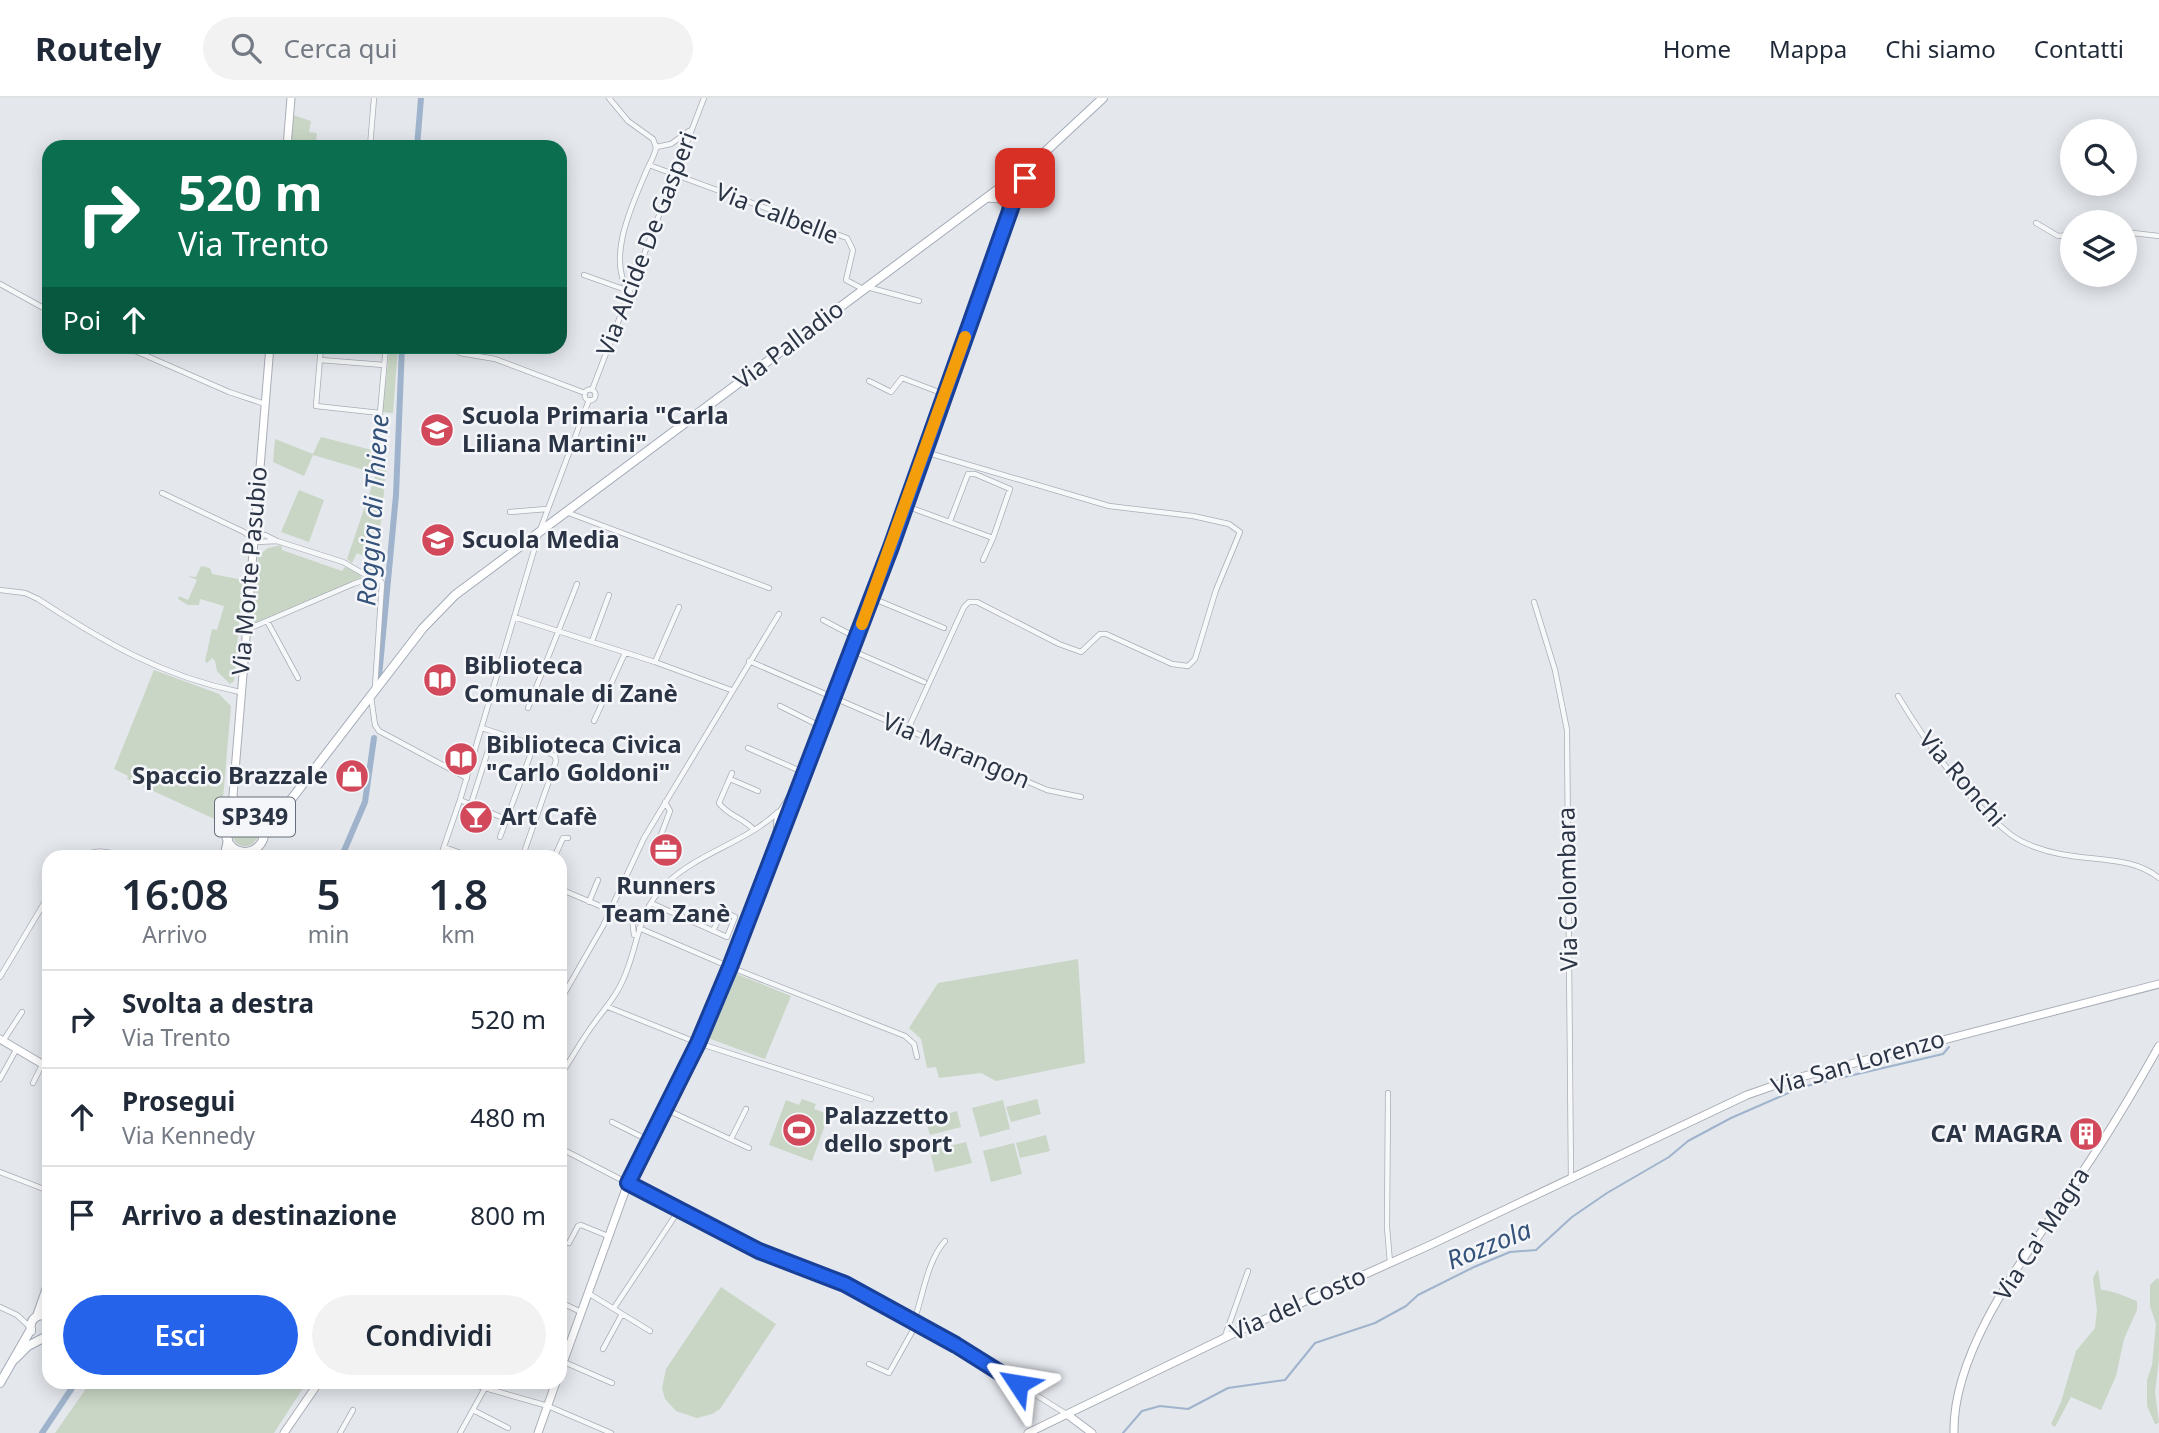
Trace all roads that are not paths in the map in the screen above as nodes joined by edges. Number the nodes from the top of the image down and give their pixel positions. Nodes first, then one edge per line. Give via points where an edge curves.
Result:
1 (290, 98) edge
2 (374, 98) edge
3 (609, 98) edge
4 (704, 98) edge
5 (1103, 98) edge
6 (691, 129) junction
7 (287, 140) edge
8 (371, 140) edge
9 (656, 147) junction
10 (1033, 163) junction
11 (649, 165) junction
12 (675, 176) junction
13 (1007, 183) junction
14 (1016, 194) junction
15 (987, 198) junction
16 (1005, 204) junction
17 (1008, 217) junction
18 (2036, 223) dead end
19 (2137, 233) edge
20 (2060, 236) edge
21 (2159, 236) edge
22 (584, 275) dead end
23 (0, 284) edge
24 (865, 288) junction
25 (628, 291) junction
26 (919, 301) dead end
27 (42, 307) edge
28 (142, 354) edge
29 (269, 354) edge
30 (320, 354) edge
31 (385, 354) edge
32 (466, 354) edge
33 (320, 360) junction
34 (384, 365) junction
35 (869, 381) dead end
36 (592, 390) junction
37 (585, 393) junction
38 (944, 394) junction
39 (589, 400) junction
40 (265, 404) junction
41 (380, 413) junction
42 (377, 447) dead end
43 (925, 452) junction
44 (162, 493) dead end
45 (906, 506) junction
46 (547, 509) junction
47 (565, 511) junction
48 (510, 512) dead end
49 (254, 520) junction
50 (950, 521) junction
51 (540, 530) junction
52 (265, 535) junction
53 (253, 538) junction
54 (993, 538) junction
55 (277, 541) junction
56 (266, 543) junction
57 (251, 556) junction
58 (983, 560) dead end
59 (371, 578) junction
60 (577, 584) dead end
61 (769, 588) dead end
62 (0, 590) edge
63 (609, 596) dead end
64 (872, 598) junction
65 (1534, 602) dead end
66 (679, 607) dead end
67 (779, 614) dead end
68 (514, 617) junction
69 (823, 620) dead end
70 (267, 621) junction
71 (944, 628) dead end
72 (245, 631) junction
73 (559, 631) junction
74 (857, 638) junction
75 (592, 641) junction
76 (852, 651) junction
77 (625, 653) junction
78 (749, 661) junction
79 (655, 662) junction
80 (298, 678) dead end
81 (924, 682) dead end
82 (731, 690) junction
83 (240, 692) junction
84 (373, 692) junction
85 (1898, 696) dead end
86 (833, 699) junction
87 (780, 706) dead end
88 (528, 708) dead end
89 (594, 721) dead end
90 (822, 727) junction
91 (482, 728) junction
92 (908, 729) junction
93 (494, 732) junction
94 (534, 745) junction
95 (748, 748) dead end
96 (804, 775) junction
97 (467, 778) junction
98 (758, 791) dead end
99 (233, 795) junction
100 (1081, 797) dead end
101 (460, 800) junction
102 (665, 802) junction
103 (471, 804) junction
104 (285, 807) junction
105 (787, 810) junction
106 (252, 816) junction
107 (231, 820) junction
108 (508, 820) junction
109 (780, 825) junction
110 (762, 826) junction
111 (754, 830) junction
112 (263, 836) junction
113 (500, 836) dead end
114 (568, 838) dead end
115 (228, 840) junction
116 (444, 847) junction
117 (226, 850) edge
118 (250, 850) joint
119 (443, 850) edge
120 (452, 850) edge
121 (525, 850) edge
122 (558, 850) edge
123 (653, 856) dead end
124 (2159, 878) edge
125 (598, 880) dead end
126 (567, 892) edge
127 (589, 902) junction
128 (651, 903) junction
129 (42, 907) edge
130 (611, 911) junction
131 (642, 916) junction
132 (735, 918) junction
133 (632, 919) junction
134 (746, 923) junction
135 (639, 928) junction
136 (713, 931) junction
137 (635, 939) junction
138 (730, 967) junction
139 (0, 977) edge
140 (2159, 984) edge
141 (567, 989) edge
142 (608, 1007) junction
143 (22, 1012) dead end
144 (1, 1041) edge
145 (698, 1043) junction
146 (2159, 1046) edge
147 (16, 1050) junction
148 (917, 1057) dead end
149 (42, 1064) edge
150 (567, 1065) edge
151 (42, 1071) edge
152 (0, 1079) edge
153 (33, 1083) dead end
154 (1388, 1093) dead end
155 (871, 1099) dead end
156 (665, 1109) junction
157 (746, 1109) dead end
158 (612, 1122) dead end
159 (731, 1139) junction
160 (649, 1141) junction
161 (749, 1148) dead end
162 (567, 1152) edge
163 (0, 1172) edge
164 (1570, 1180) junction
165 (628, 1183) junction
166 (42, 1188) edge
167 (679, 1210) junction
168 (608, 1236) junction
169 (945, 1241) dead end
170 (569, 1243) dead end
171 (1390, 1263) junction
172 (1248, 1271) dead end
173 (587, 1293) junction
174 (42, 1301) edge
175 (567, 1305) edge
176 (0, 1307) edge
177 (614, 1308) junction
178 (581, 1312) junction
179 (622, 1314) junction
180 (17, 1315) junction
181 (36, 1317) junction
182 (42, 1317) edge
183 (916, 1322) junction
184 (31, 1328) junction
185 (650, 1331) dead end
186 (42, 1336) edge
187 (1225, 1337) junction
188 (42, 1338) edge
189 (567, 1342) edge
190 (603, 1349) dead end
191 (567, 1363) edge
192 (869, 1364) dead end
193 (9, 1365) junction
194 (0, 1383) edge
195 (611, 1383) dead end
196 (314, 1389) edge
197 (484, 1389) edge
198 (488, 1389) edge
199 (554, 1389) edge
200 (548, 1406) junction
201 (353, 1410) dead end
202 (473, 1410) junction
203 (1068, 1415) junction
204 (508, 1428) dead end
205 (284, 1433) edge
206 (340, 1433) edge
207 (460, 1433) edge
208 (538, 1433) edge
209 (611, 1433) edge
210 (1028, 1433) edge
211 (1092, 1433) edge
212 (1954, 1433) edge

1 - 7 street
2 - 8 street
3 - 9 street
4 - 6 street, Via Alcide De Gasperi
5 - 10 main road, SP349
6 - 9 street via 679,140
6 - 12 street, Via Alcide De Gasperi
9 - 11 street
10 - 13 main road, SP349
10 - 14 street
11 - 12 street, Via Calbelle
11 - 25 street via 622,243 621,268
12 - 24 street, Via Calbelle via 847,238 853,250 846,280
12 - 25 street, Via Alcide De Gasperi
13 - 14 street
13 - 15 main road, Via Palladio / SP349
13 - 16 street
14 - 17 street
15 - 16 street
15 - 24 main road, Via Palladio / SP349
16 - 17 street
17 - 38 street
18 - 20 street
19 - 21 street
22 - 25 street
23 - 27 street
24 - 26 street
24 - 47 main road, Via Palladio / SP349
25 - 36 street, Via Alcide De Gasperi
28 - 40 street
29 - 40 street, Via Monte Pasubio
30 - 33 street
31 - 34 street
32 - 37 street
33 - 34 street
33 - 41 street via 316,406
34 - 41 street
35 - 38 street via 891,391 902,378
36 - 37 street
36 - 39 street, Via Alcide De Gasperi via 595,397
37 - 39 street
38 - 43 street
39 - 46 street, Via Alcide De Gasperi
40 - 49 street, Via Monte Pasubio
41 - 42 street
43 - 45 street
43 - 92 street via 1109,506 1193,516 1240,531 1195,659 1188,666 1172,664 1106,634 1100,634 1081,652 973,601 964,607
44 - 53 street
45 - 50 street
45 - 64 street
46 - 48 street
46 - 51 street, Via Alcide De Gasperi
47 - 51 main road, Via Palladio / SP349
47 - 61 street
49 - 52 street
49 - 53 street, Via Monte Pasubio
50 - 54 street
50 - 54 street via 968,474 999,484 1010,489
51 - 68 street, Via Alcide De Gasperi
51 - 84 main road, Via Palladio / SP349 via 455,595
52 - 53 street
52 - 55 street
53 - 56 street
53 - 57 street, Via Monte Pasubio
54 - 58 street
55 - 56 street
55 - 59 street via 343,562
56 - 57 street
57 - 72 street, Via Monte Pasubio
59 - 70 street
59 - 84 street via 382,583
60 - 73 street
62 - 83 street via 38,599 102,641 160,668
63 - 75 street
64 - 71 street
64 - 74 street
65 - 164 street, Via Colombara via 1567,730
66 - 79 street
67 - 78 street
68 - 73 street
68 - 91 street, Via Alcide De Gasperi
69 - 74 street
70 - 72 street
70 - 80 street
72 - 83 street, Via Monte Pasubio
73 - 75 street
73 - 88 street
74 - 76 street
75 - 77 street
76 - 81 street
76 - 86 street
77 - 79 street
77 - 89 street
78 - 82 street
78 - 86 street, Via Marangon
79 - 82 street
82 - 102 street
83 - 99 street, Via Monte Pasubio
84 - 97 street via 377,728
84 - 104 main road, Via Palladio / SP349
85 - 124 street, Via Ronchi via 1951,772 2009,833 2048,851 2120,862
86 - 90 street
86 - 92 street, Via Marangon
87 - 90 street
90 - 96 street
91 - 93 street
91 - 97 street, Via Alcide De Gasperi
92 - 100 street, Via Marangon via 1047,790
93 - 94 street
93 - 103 street
94 - 108 street
94 - 121 street via 550,752 556,761
95 - 96 street
96 - 105 street
97 - 101 street, Via Alcide De Gasperi
98 - 111 street via 731,776 719,803
99 - 106 street via 242,811
99 - 107 street, Via Monte Pasubio
101 - 103 street
101 - 116 street, Via Alcide De Gasperi
102 - 123 street via 670,811
102 - 130 street
103 - 108 street
104 - 106 main road, SP349 via 267,816
104 - 112 main road, SP349
105 - 109 street
105 - 110 street
106 - 107 main road, SP349
106 - 112 main road, SP349 via 262,825
107 - 115 main road, SP349
108 - 113 street
109 - 110 street
109 - 134 street
110 - 111 street
111 - 128 street via 677,875
112 - 118 main road, SP349
114 - 122 street via 563,838
115 - 117 main road, SP349
115 - 118 main road, SP349 via 234,848
116 - 119 street, Via Alcide De Gasperi
116 - 120 street
125 - 127 street
126 - 127 street
127 - 130 street
128 - 131 street
128 - 136 street
129 - 139 street
130 - 133 street
130 - 141 street
131 - 133 street
131 - 135 street
132 - 134 street
132 - 136 street via 721,914
132 - 136 street via 727,937
133 - 137 street
134 - 138 street
135 - 137 street
135 - 138 street
137 - 142 street via 624,978
138 - 145 street
138 - 148 street via 905,1036 914,1044
140 - 164 street, Via San Lorenzo via 1793,1079 1747,1095
142 - 145 street
142 - 150 street
143 - 144 street
144 - 147 street
145 - 155 street
145 - 156 street
146 - 212 street, Via Ca' Magra via 1989,1315 1963,1377
147 - 149 street
147 - 152 street
151 - 153 street
154 - 171 street
156 - 159 street
156 - 160 street
157 - 159 street
158 - 160 street
159 - 161 street
160 - 165 street
162 - 165 street
163 - 166 street
164 - 171 street, Via del Costo
165 - 167 street
165 - 168 street
167 - 177 street
167 - 183 street via 759,1251 845,1284
168 - 170 street via 582,1225
168 - 173 street
169 - 183 street via 932,1266
171 - 187 street, Via del Costo
172 - 187 street
173 - 177 street
173 - 178 street
174 - 181 main road
175 - 178 street
176 - 180 street
177 - 179 street
178 - 189 street
179 - 185 street
179 - 190 street
180 - 181 street
180 - 184 street
181 - 182 main road
181 - 184 main road
183 - 192 street via 889,1373
183 - 203 street
184 - 186 main road via 35,1336
184 - 193 main road
187 - 203 street, Via del Costo
188 - 193 main road
191 - 195 street
193 - 194 main road
196 - 205 street
197 - 202 street
198 - 200 street
199 - 200 street
200 - 208 street
200 - 209 street
201 - 206 street
202 - 204 street
202 - 207 street
203 - 210 street, Via del Costo
203 - 211 street

